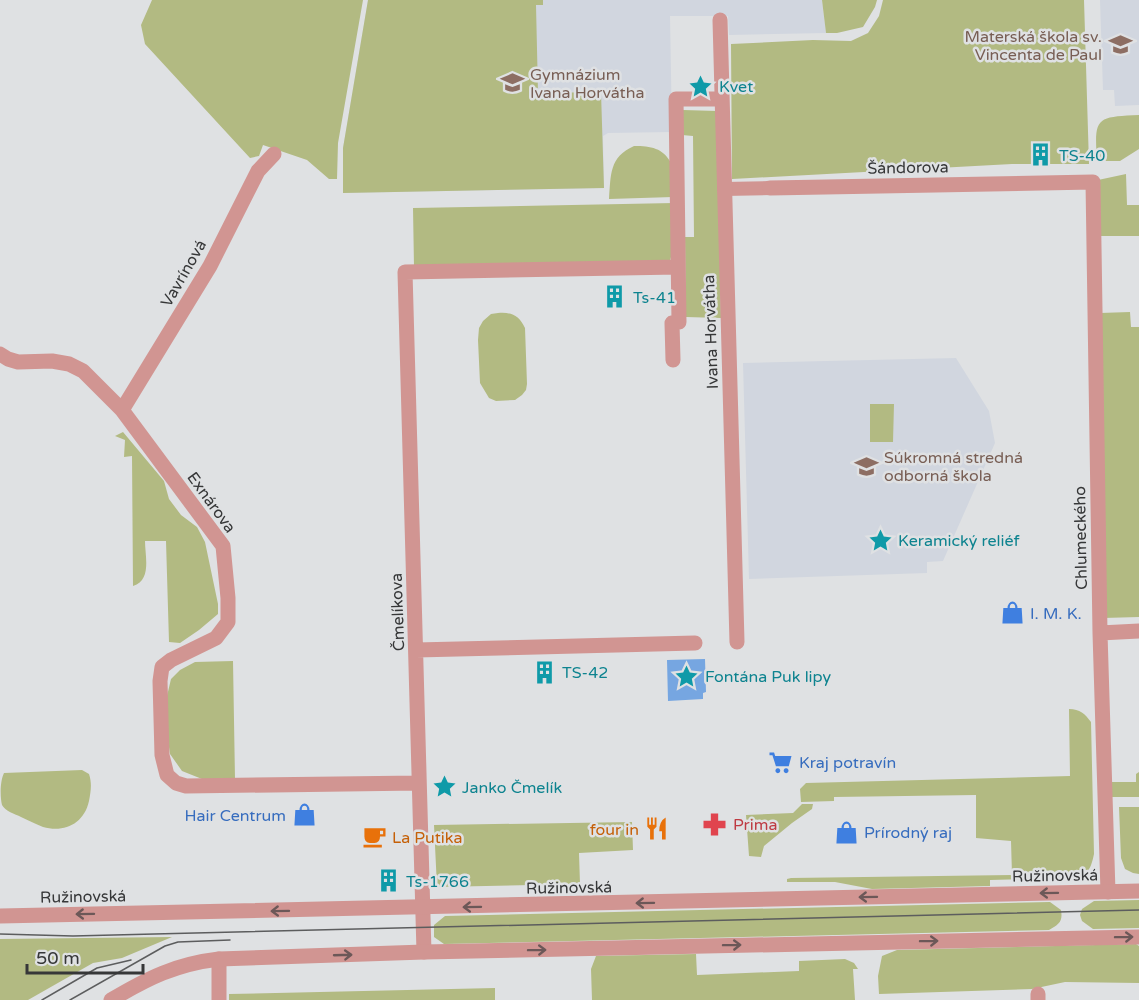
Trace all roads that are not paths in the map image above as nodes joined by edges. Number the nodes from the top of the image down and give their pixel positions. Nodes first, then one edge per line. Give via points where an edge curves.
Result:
1 (720, 20) dead end
2 (722, 99) junction
3 (274, 154) dead end
4 (1093, 182) joint
5 (770, 188) joint
6 (724, 189) junction
7 (678, 267) junction
8 (0, 354) edge
9 (673, 360) dead end
10 (122, 410) junction
11 (1139, 631) edge
12 (1100, 633) junction
13 (737, 642) dead end
14 (695, 644) dead end
15 (416, 650) junction
16 (419, 783) junction
17 (1139, 891) edge
18 (1108, 892) junction
19 (423, 908) junction
20 (0, 916) edge
21 (1139, 937) edge
22 (424, 952) junction
23 (219, 959) junction
24 (111, 1000) edge
25 (219, 1000) edge

1 - 2 street, Ivana Horvátha
2 - 6 street, Ivana Horvátha
2 - 7 street via 676,99
3 - 10 street, Vavrínová via 258,171 210,266
4 - 5 street, Šándorova
4 - 12 street, Chlumeckého
5 - 6 street, Šándorova
6 - 13 street, Ivana Horvátha
7 - 9 street via 679,322 672,323
7 - 15 street, Čmelíkova via 405,272
8 - 10 street via 18,362 69,364 83,371
10 - 16 street, Exnárova via 223,546 228,622 216,638 162,667 162,755 167,775 186,786
11 - 12 street
12 - 18 street, Chlumeckého
14 - 15 street
15 - 16 street, Čmelíkova
16 - 19 street, Čmelíkova
17 - 18 street, Ružinovská
18 -> 19 street, Ružinovská
19 -> 20 street, Ružinovská
19 - 22 street, Čmelíkova
22 -> 21 street
23 -> 22 street
23 - 24 street via 165,971
23 - 25 street

